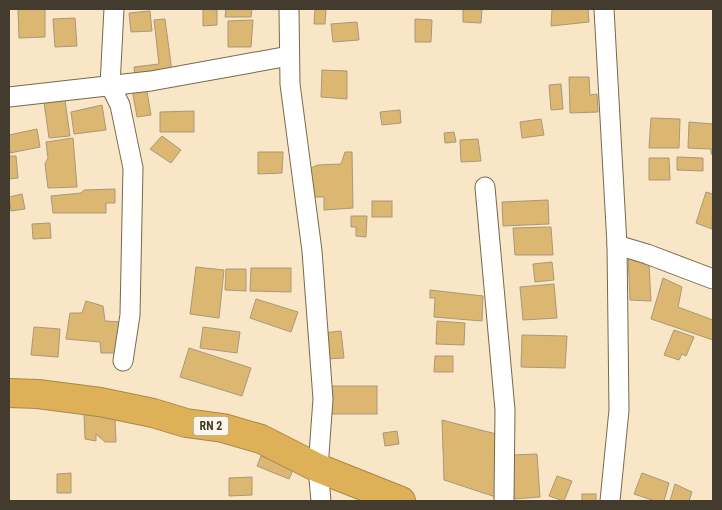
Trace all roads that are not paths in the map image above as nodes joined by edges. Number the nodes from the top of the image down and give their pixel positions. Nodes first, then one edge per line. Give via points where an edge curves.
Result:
1 (114, 9) edge
2 (289, 9) edge
3 (604, 9) edge
4 (289, 56) junction
5 (110, 85) junction
6 (9, 97) edge
7 (484, 187) dead end
8 (617, 245) junction
9 (713, 279) edge
10 (123, 361) dead end
11 (9, 393) edge
12 (318, 468) junction
13 (321, 501) edge
14 (401, 501) edge
15 (504, 501) edge
16 (610, 501) edge

1 - 5 street
2 - 4 street
3 - 8 street
4 - 5 street via 151,81
4 - 12 street via 312,252 323,399
5 - 6 street
5 - 10 street via 120,105 132,168 130,315
7 - 15 street via 505,410
8 - 9 street
8 - 16 street via 619,410
11 - 12 highway, RN 2 via 100,402 186,423 223,428 261,439
12 - 13 street
12 - 14 highway, RN 2

